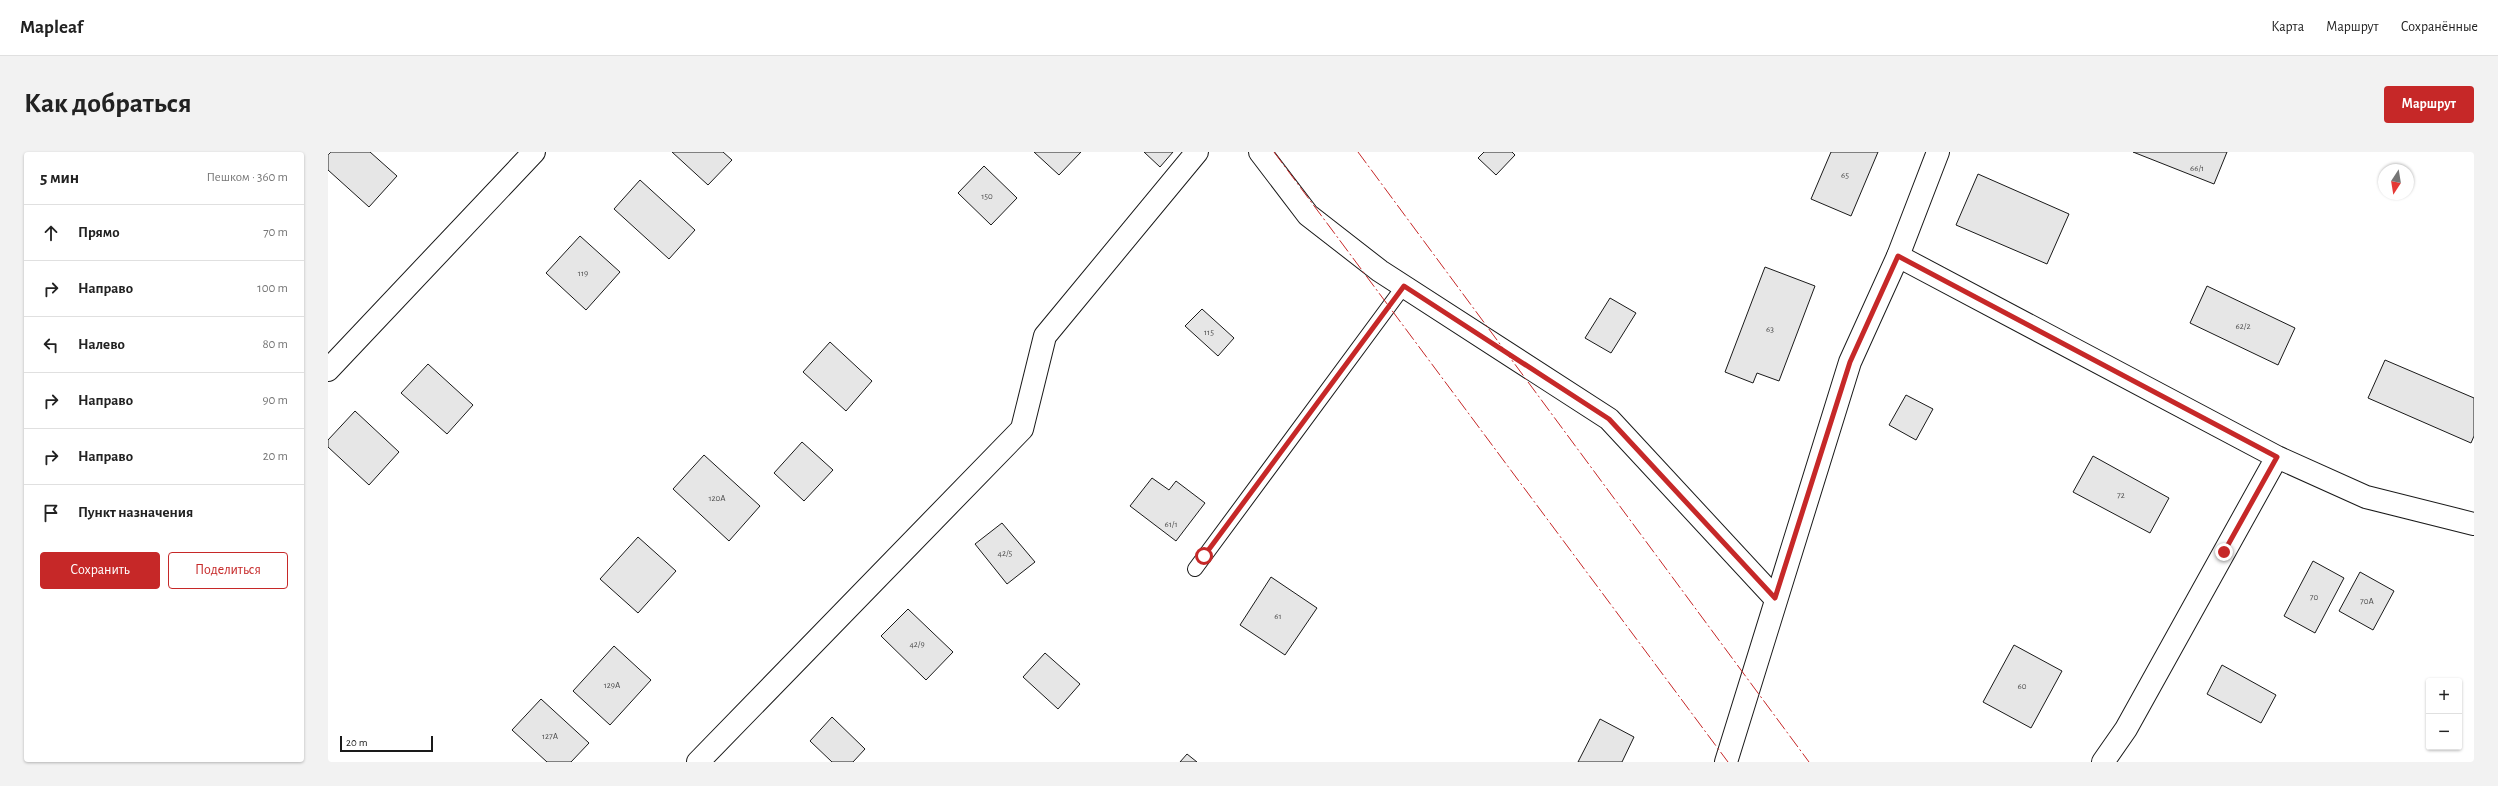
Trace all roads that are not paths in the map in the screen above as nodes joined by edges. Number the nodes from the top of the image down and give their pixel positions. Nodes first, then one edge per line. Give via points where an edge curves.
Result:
1 (534, 152) edge
2 (1197, 152) edge
3 (1260, 152) edge
4 (1938, 152) edge
5 (1898, 256) junction
6 (1404, 286) junction
7 (328, 370) edge
8 (2277, 457) junction
9 (2474, 524) edge
10 (1195, 569) dead end
11 (1775, 598) junction
12 (698, 762) edge
13 (1726, 762) edge
14 (2103, 762) edge

1 - 7 street
2 - 12 street via 1045,336 1022,429
3 - 6 street via 1308,214 1380,271
4 - 5 street
5 - 8 street
5 - 11 street via 1850,362
6 - 10 lane
6 - 11 street via 1609,419
8 - 9 street via 2366,497
8 - 14 street via 2126,729
11 - 13 street

